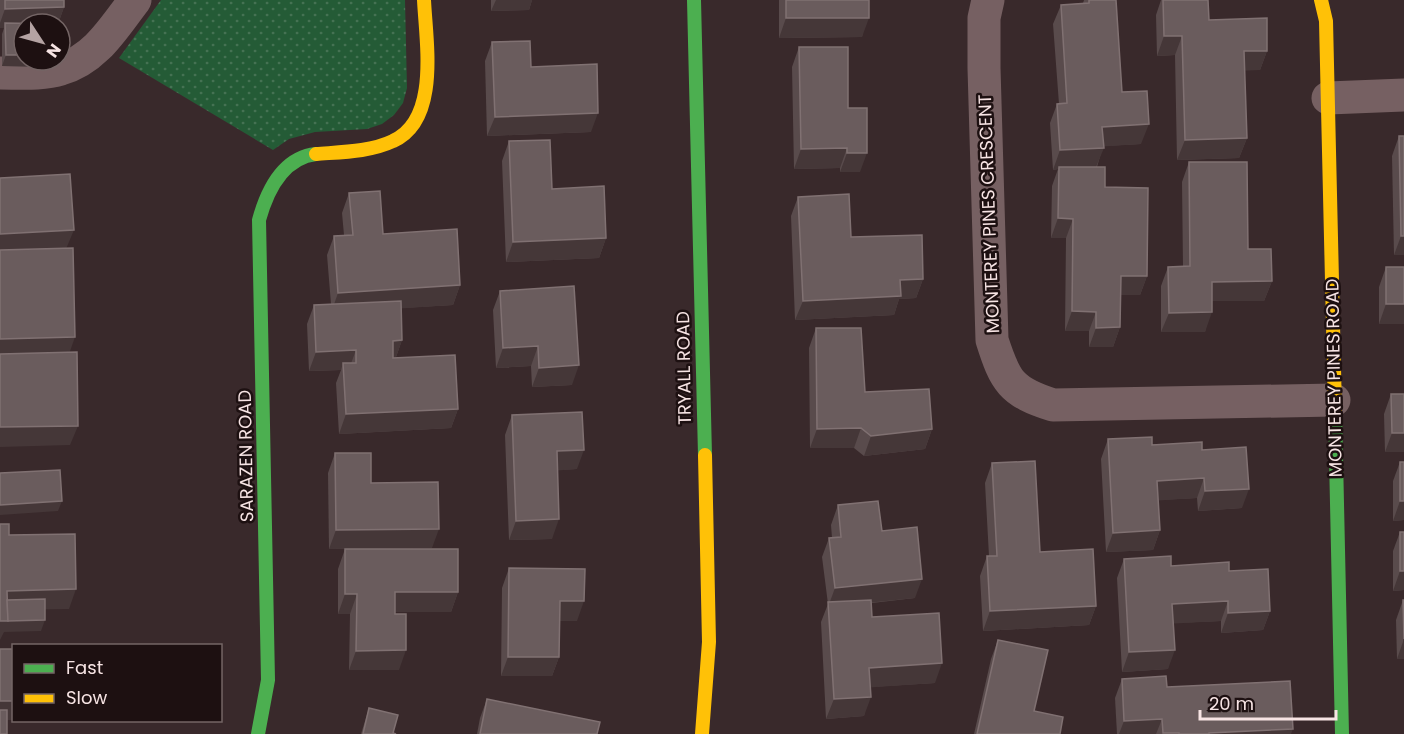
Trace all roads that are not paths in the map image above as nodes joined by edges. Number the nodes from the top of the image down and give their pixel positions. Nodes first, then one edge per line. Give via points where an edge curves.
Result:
1 (135, 0) edge
2 (424, 0) edge
3 (694, 0) edge
4 (988, 0) edge
5 (1321, 0) edge
6 (0, 73) edge
7 (1404, 95) edge
8 (1328, 98) junction
9 (1334, 400) junction
10 (258, 734) edge
11 (702, 734) edge
12 (1342, 734) edge

1 - 6 street via 108,37 78,62 43,72
2 - 10 street, SARAZEN ROAD via 426,97 412,128 385,146 306,155 294,162 275,179 259,220 268,680
3 - 11 street, TRYALL ROAD via 709,642
4 - 9 street, MONTEREY PINES CRESCENT via 984,68 992,340 1001,370 1015,388 1053,405
5 - 8 street via 1326,21
7 - 8 street
8 - 9 street, MONTEREY PINES ROAD
9 - 12 street, MONTEREY PINES ROAD

